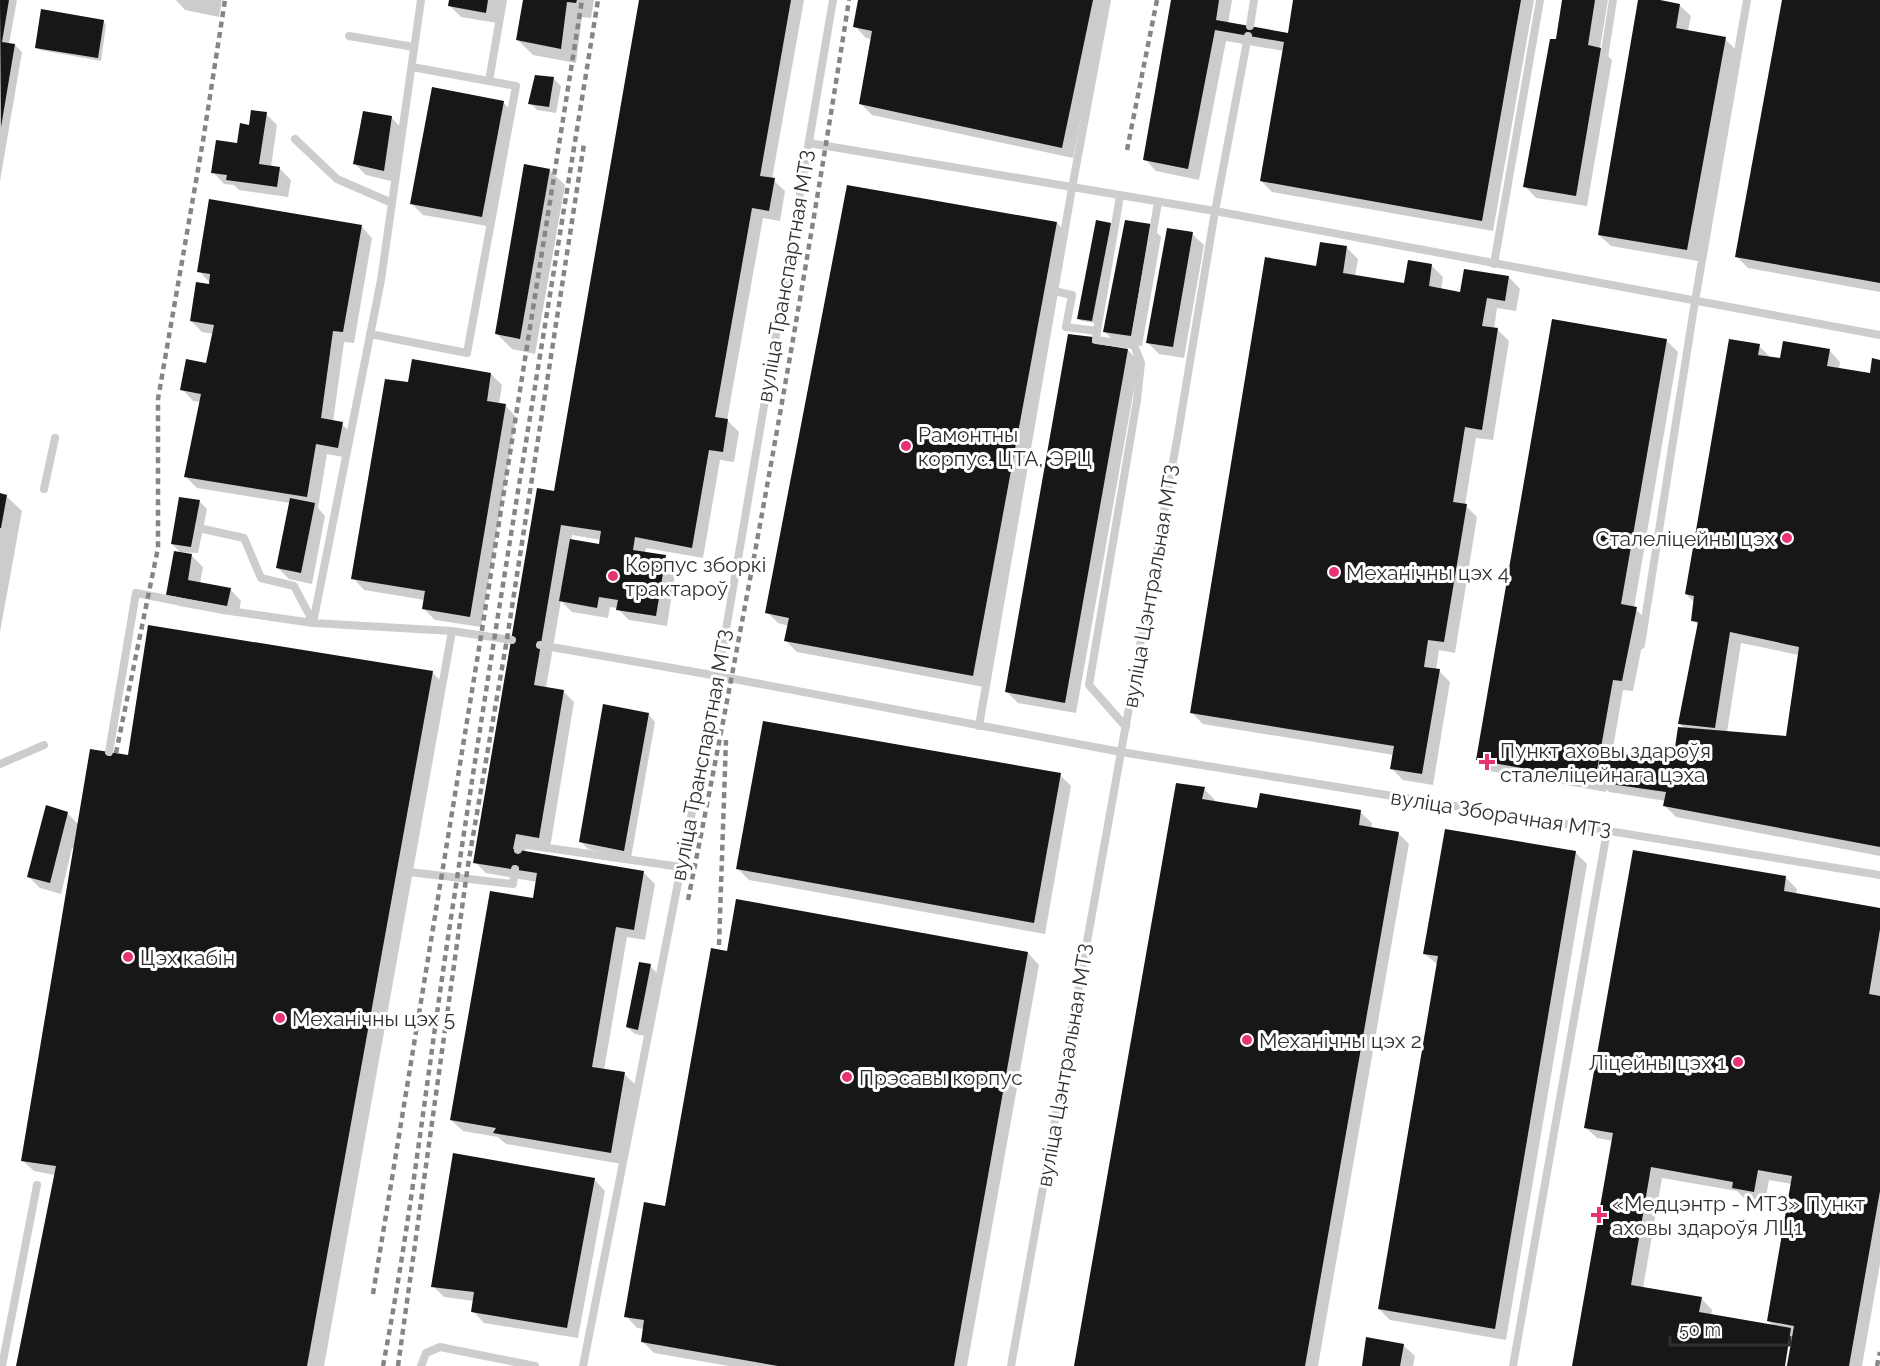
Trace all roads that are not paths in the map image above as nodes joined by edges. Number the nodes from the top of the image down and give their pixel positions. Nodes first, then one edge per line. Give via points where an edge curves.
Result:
1 (421, 0) edge
2 (503, 0) edge
3 (833, 0) edge
4 (1107, 0) edge
5 (1254, 0) edge
6 (1540, 0) edge
7 (1613, 0) edge
8 (1748, 0) edge
9 (1250, 26) dead end
10 (349, 36) dead end
11 (1248, 36) dead end
12 (414, 47) junction
13 (412, 67) junction
14 (489, 81) junction
15 (295, 139) dead end
16 (809, 143) junction
17 (1587, 168) dead end
18 (1072, 188) junction
19 (1120, 196) junction
20 (392, 202) junction
21 (1158, 202) junction
22 (1215, 212) junction
23 (1494, 264) junction
24 (1054, 291) junction
25 (1695, 301) junction
26 (1096, 331) junction
27 (370, 334) junction
28 (1880, 335) edge
29 (1134, 345) junction
30 (55, 438) dead end
31 (44, 489) dead end
32 (203, 529) dead end
33 (313, 623) junction
34 (452, 631) junction
35 (512, 640) dead end
36 (540, 645) dead end
37 (1641, 645) dead end
38 (718, 676) junction
39 (979, 726) junction
40 (1126, 727) junction
41 (44, 745) dead end
42 (109, 752) dead end
43 (1121, 752) junction
44 (0, 764) edge
45 (1607, 831) junction
46 (518, 849) dead end
47 (681, 867) junction
48 (515, 869) dead end
49 (409, 872) junction
50 (1880, 875) edge
51 (37, 1185) dead end
52 (2, 1366) edge
53 (321, 1366) edge
54 (421, 1366) edge
55 (535, 1366) edge
56 (583, 1366) edge
57 (1011, 1366) edge
58 (1513, 1366) edge

1 - 12 lane
2 - 14 lane
3 - 16 lane, вуліца Транспартная МТЗ
4 - 18 lane
5 - 9 lane
6 - 23 lane
7 - 17 lane
8 - 25 lane
10 - 12 lane
11 - 22 lane, вуліца Цэнтральная МТЗ
12 - 13 lane
13 - 14 lane
13 - 20 lane
14 - 27 lane via 516,86 466,353
15 - 20 lane via 337,179
16 - 18 lane
16 - 38 lane, вуліца Транспартная МТЗ
18 - 19 lane
18 - 24 lane
19 - 21 lane
19 - 26 lane
20 - 27 lane
21 - 22 lane
21 - 29 lane
22 - 23 lane
22 - 40 lane, вуліца Цэнтральная МТЗ
23 - 25 lane
24 - 26 lane via 1072,295 1066,327
24 - 39 lane
25 - 28 lane
25 - 37 lane
26 - 29 lane via 1096,340
27 - 33 lane
29 - 40 lane via 1142,363 1089,685
30 - 31 lane
32 - 33 lane via 244,538 261,578 294,586
33 - 34 lane
33 - 42 lane via 136,593
34 - 35 lane
34 - 49 lane
36 - 38 lane, вуліца Зборачная МТЗ
38 - 39 lane, вуліца Зборачная МТЗ
38 - 47 lane, вуліца Транспартная МТЗ
39 - 43 lane, вуліца Зборачная МТЗ
40 - 43 lane, вуліца Цэнтральная МТЗ
41 - 44 lane
43 - 45 lane, вуліца Зборачная МТЗ
43 - 57 lane, вуліца Цэнтральная МТЗ
45 - 50 lane, вуліца Зборачная МТЗ
45 - 58 lane
46 - 47 lane via 519,844
47 - 56 lane, вуліца Транспартная МТЗ
48 - 49 lane via 513,884
49 - 53 lane
51 - 52 lane
54 - 55 lane via 426,1353 440,1347

